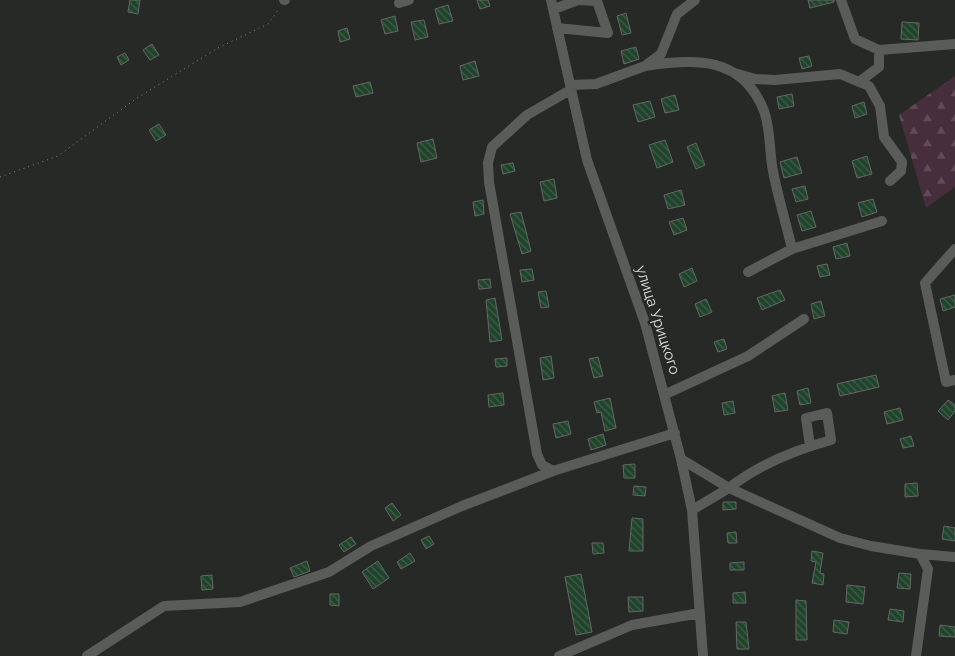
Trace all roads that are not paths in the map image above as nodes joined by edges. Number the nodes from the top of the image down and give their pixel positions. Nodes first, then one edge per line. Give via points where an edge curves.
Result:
1 (695, 0) edge
2 (841, 0) edge
3 (552, 5) edge
4 (557, 28) junction
5 (955, 44) edge
6 (880, 50) junction
7 (645, 66) junction
8 (734, 74) junction
9 (859, 82) junction
10 (571, 87) junction
11 (890, 180) dead end
12 (882, 221) dead end
13 (792, 249) junction
14 (955, 249) edge
15 (748, 272) dead end
16 (804, 319) dead end
17 (955, 380) edge
18 (666, 394) junction
19 (675, 433) junction
20 (810, 446) dead end
21 (682, 459) junction
22 (552, 471) junction
23 (729, 488) junction
24 (692, 510) junction
25 (920, 554) junction
26 (955, 557) edge
27 (700, 613) junction
28 (87, 656) edge
29 (559, 656) edge
30 (703, 656) edge
31 (916, 656) edge

1 - 7 street via 677,14 661,54
2 - 6 street via 855,39
3 - 4 street, улица Урицкого
3 - 4 street via 578,0 597,1 608,33
4 - 10 street, улица Урицкого
5 - 6 street
6 - 9 street via 879,67
7 - 8 street via 678,60 708,63
7 - 10 street via 596,84
8 - 9 street via 774,80 840,74
8 - 13 street via 749,86 764,112 772,171
9 - 11 street via 869,86 880,106 884,137 902,162 901,171
10 - 18 street, улица Урицкого via 587,160 645,323
10 - 22 street via 527,115 492,147 488,163 537,454 542,465
12 - 13 street
13 - 15 street
14 - 17 street via 925,283 946,382
16 - 18 street via 748,356
18 - 19 street, улица Урицкого
19 - 21 street, улица Урицкого
19 - 22 street
20 - 23 street via 746,474
21 - 23 street
21 - 24 street, улица Урицкого
22 - 28 street via 371,546 329,572 240,602 164,606
23 - 24 street
23 - 25 street via 840,538
24 - 27 street, улица Урицкого
25 - 26 street
25 - 31 street via 928,569
27 - 29 street via 632,624
27 - 30 street, улица Урицкого

